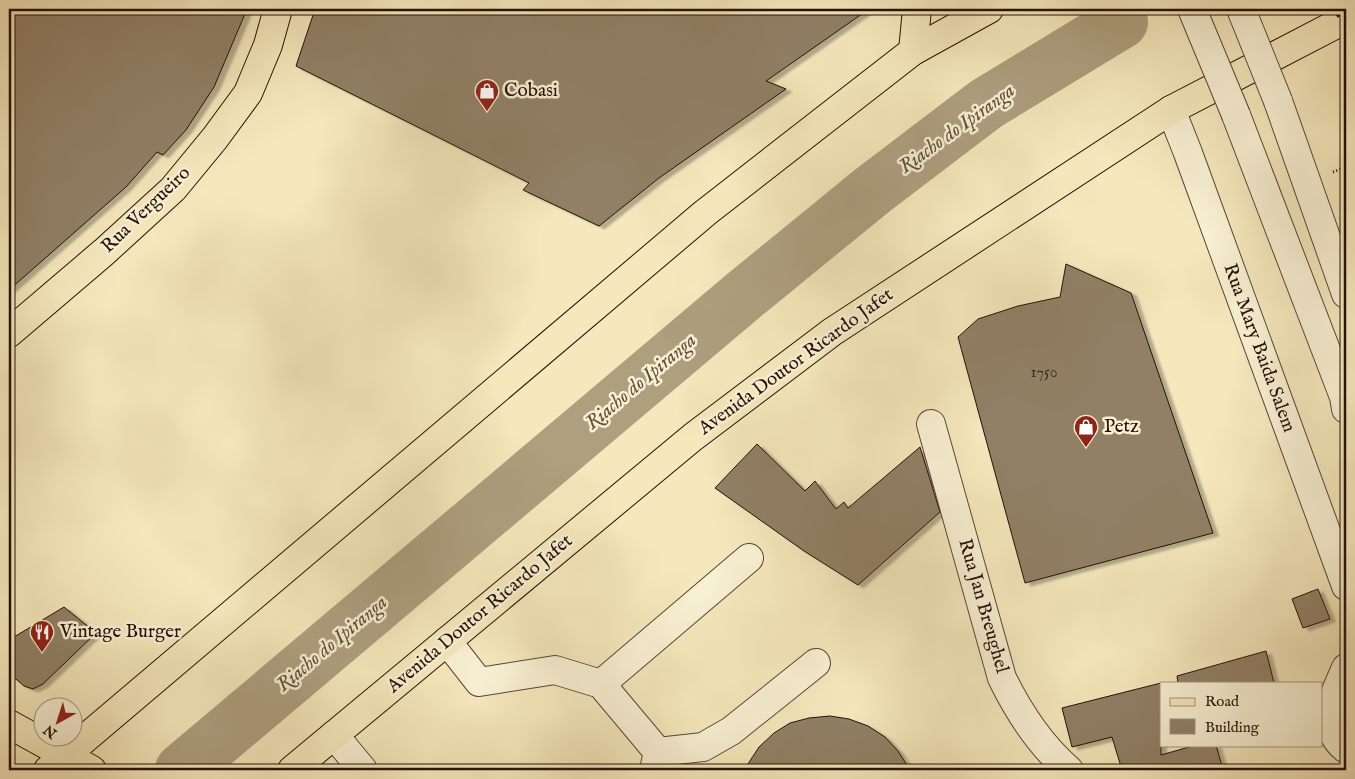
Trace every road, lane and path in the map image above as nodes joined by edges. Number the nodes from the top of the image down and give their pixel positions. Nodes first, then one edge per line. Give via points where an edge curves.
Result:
1 (278, 9) edge
2 (917, 9) edge
3 (989, 9) edge
4 (1192, 9) edge
5 (1241, 9) edge
6 (1346, 19) edge
7 (913, 51) junction
8 (1171, 110) junction
9 (1346, 294) edge
10 (9, 333) edge
11 (1346, 409) edge
12 (931, 424) dead end
13 (750, 558) dead end
14 (1346, 586) edge
15 (447, 641) junction
16 (816, 663) dead end
17 (1346, 668) edge
18 (601, 684) junction
19 (9, 724) edge
20 (334, 736) junction
21 (1346, 749) edge
22 (656, 761) edge
23 (56, 763) edge
24 (92, 770) edge
25 (292, 770) edge
26 (363, 770) edge
27 (1069, 770) edge

1 - 10 main road, Rua Vergueiro via 268,45 248,93 179,182 104,252
2 - 7 main road
3 - 7 main road
4 - 11 street, bridge via 1236,115
5 - 9 street, bridge via 1278,101
6 - 8 main road, Avenida Doutor Ricardo Jafet
7 - 23 main road via 705,213
8 - 14 street, Rua Mary Baida Salem
8 - 15 main road, Avenida Doutor Ricardo Jafet via 832,332 693,437
12 - 27 street, Rua Jan Breughel via 1002,678 1032,732
13 - 18 street
15 - 18 street via 479,682 555,670
15 - 20 main road, Avenida Doutor Ricardo Jafet
16 - 22 street via 731,731 703,747
17 - 21 street via 1329,714 1333,733
18 - 22 street
19 - 23 main road
20 - 25 main road, Avenida Doutor Ricardo Jafet
20 - 26 street
23 - 24 main road

